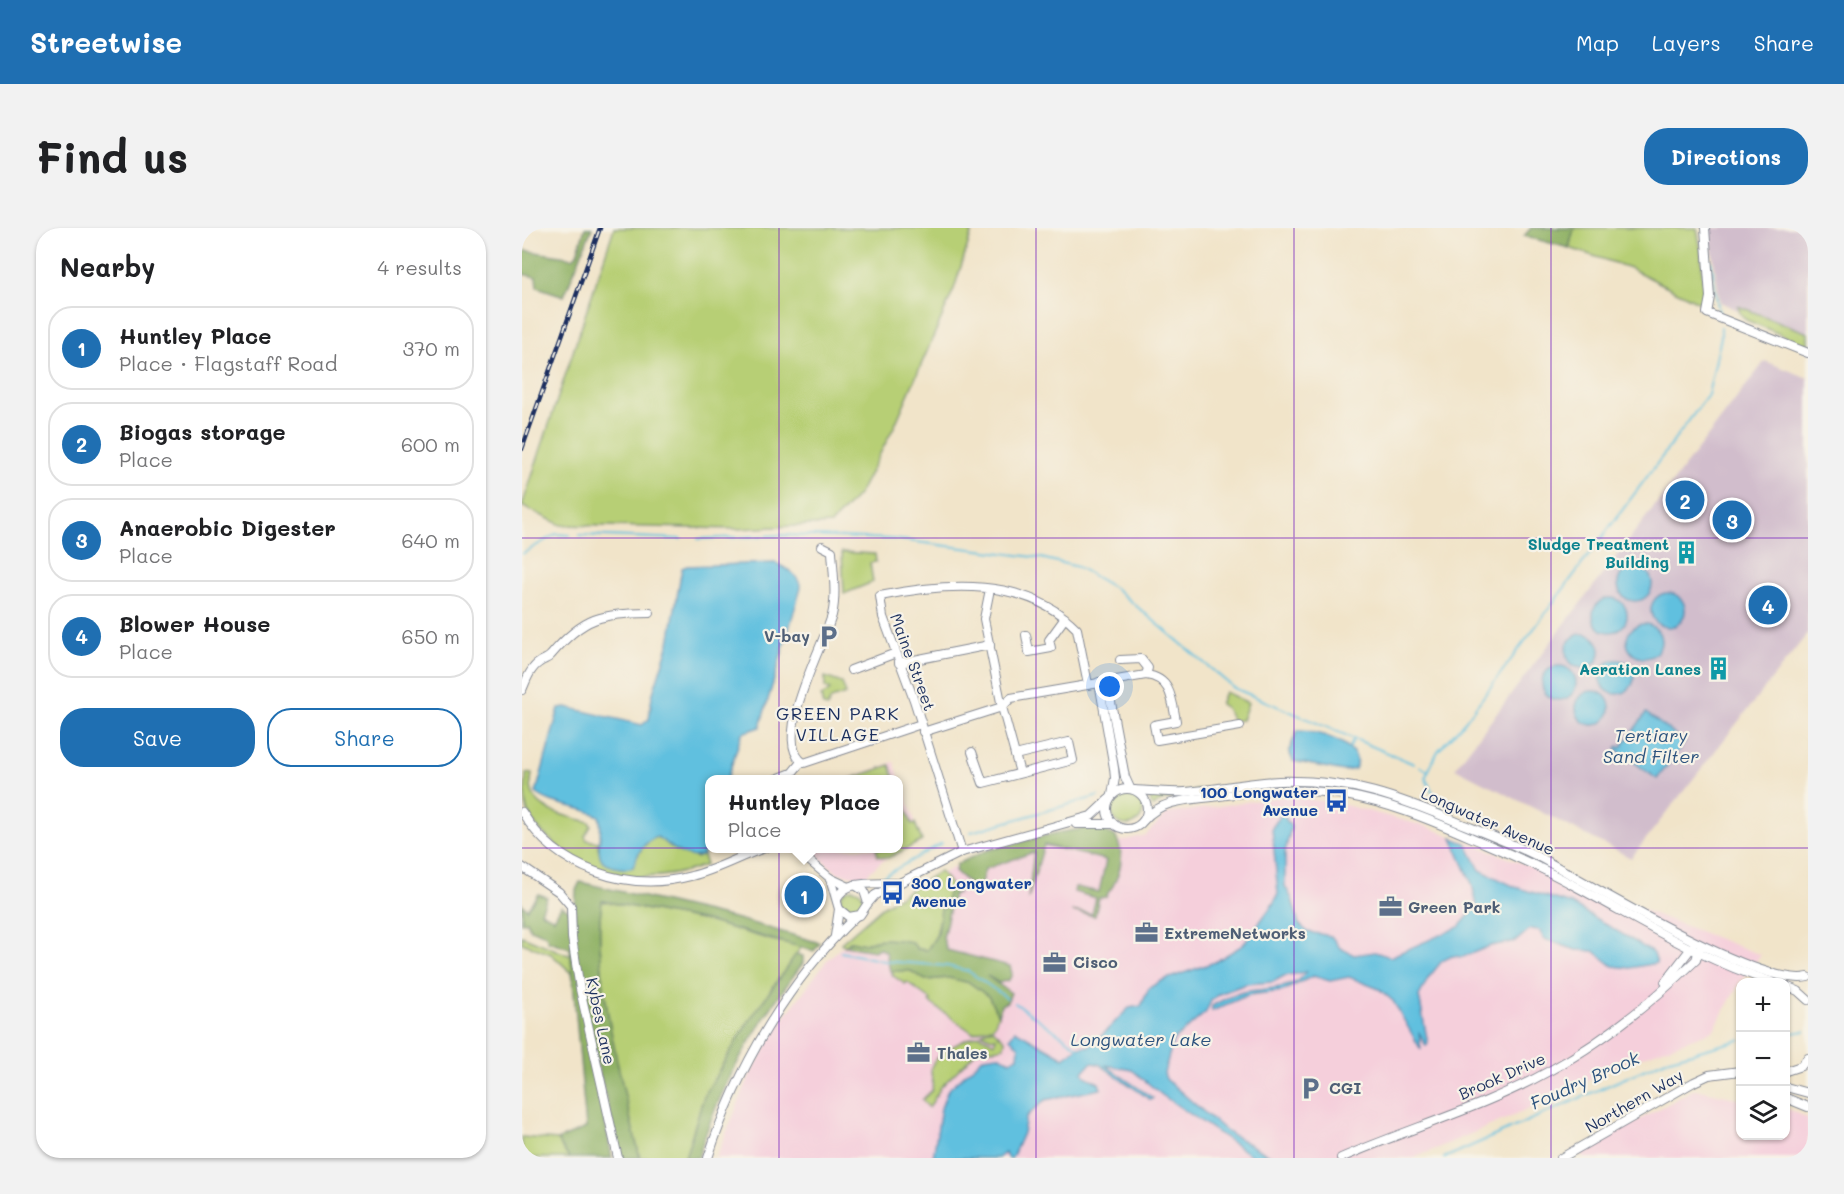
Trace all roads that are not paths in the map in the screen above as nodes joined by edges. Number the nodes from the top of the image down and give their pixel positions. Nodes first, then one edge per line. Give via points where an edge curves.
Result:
1 (1705, 228) edge
2 (1808, 353) edge
3 (822, 546) dead end
4 (990, 589) junction
5 (650, 613) dead end
6 (1065, 618) junction
7 (1026, 636) dead end
8 (990, 645) junction
9 (896, 653) junction
10 (1120, 660) dead end
11 (900, 663) junction
12 (850, 670) dead end
13 (1146, 675) junction
14 (1103, 682) junction
15 (1088, 684) junction
16 (522, 690) edge
17 (1002, 707) junction
18 (1240, 726) dead end
19 (922, 728) junction
20 (972, 752) dead end
21 (1015, 755) junction
22 (801, 762) junction
23 (1020, 773) junction
24 (787, 775) edge
25 (1133, 789) junction
26 (1110, 798) junction
27 (522, 812) edge
28 (1144, 820) junction
29 (1068, 824) junction
30 (1113, 824) junction
31 (962, 852) junction
32 (754, 853) edge
33 (799, 853) edge
34 (522, 867) edge
35 (830, 878) junction
36 (899, 882) junction
37 (851, 886) junction
38 (868, 903) junction
39 (838, 905) junction
40 (855, 917) junction
41 (834, 937) junction
42 (1698, 942) junction
43 (1689, 949) junction
44 (1699, 954) junction
45 (1808, 977) edge
46 (1760, 978) edge
47 (1790, 989) edge
48 (1659, 991) junction
49 (1808, 1000) edge
50 (1808, 1058) edge
51 (1790, 1069) edge
52 (1736, 1073) edge
53 (1790, 1088) edge
54 (1808, 1093) edge
55 (1790, 1100) edge
56 (1808, 1107) edge
57 (618, 1158) edge
58 (708, 1158) edge
59 (1341, 1158) edge
60 (1561, 1158) edge

1 - 2 street via 1710,297 1707,313
3 - 22 street via 832,551 833,607 795,719 794,740
4 - 6 street, Maine Street via 1030,598
4 - 8 street via 984,620
4 - 9 street, Maine Street via 958,585 880,596 879,606
5 - 16 street via 614,613 578,626 549,658 533,669
6 - 7 street via 1049,640 1051,648 1029,652
6 - 15 street, Maine Street via 1077,629
8 - 11 street
8 - 17 street
9 - 11 street, Maine Street
9 - 12 street
10 - 13 street via 1141,659 1148,668
11 - 19 street, Maine Street
13 - 14 street
13 - 18 street via 1157,676 1166,684 1176,721 1154,725 1157,740
14 - 15 street
14 - 25 street via 1125,777
14 - 26 street via 1114,768
15 - 17 street via 1011,698
17 - 19 street
17 - 21 street
19 - 22 street
19 - 31 street, Maine Street
20 - 23 street via 983,783
21 - 23 street
21 - 23 street via 1069,742 1073,760
22 - 24 street
25 - 26 street via 1120,789
25 - 28 street via 1147,804
25 - 42 street, Longwater Avenue via 1185,792 1255,782 1317,781 1359,787 1429,808 1528,851
26 - 29 street via 1090,816
26 - 30 street via 1106,812
27 - 32 street via 528,823 568,860 597,873 632,880 669,881
28 - 30 street via 1132,829
28 - 43 street, Longwater Avenue via 1164,804 1243,792 1290,789 1357,796 1442,824 1573,885
29 - 30 street
29 - 31 street
31 - 36 street
33 - 35 street
34 - 57 street, Kybes Lane via 559,892 571,906 580,989
35 - 37 street
35 - 39 street
36 - 37 street
36 - 38 street
37 - 38 street via 864,891
37 - 39 street via 839,892
38 - 40 street
39 - 40 street via 845,915
39 - 41 street
40 - 41 street
41 - 58 street via 757,1046 729,1100
42 - 43 street, Brook Drive
42 - 44 street
42 - 45 street, Longwater Avenue via 1780,974
43 - 44 street, Longwater Avenue
43 - 48 street, Brook Drive
44 - 46 street, Longwater Avenue
44 - 48 street, Brook Drive
47 - 49 street
48 - 59 street, Brook Drive via 1587,1049 1549,1071
50 - 51 street
52 - 60 street, Northern Way via 1724,1072 1694,1082
53 - 54 street
55 - 56 street

